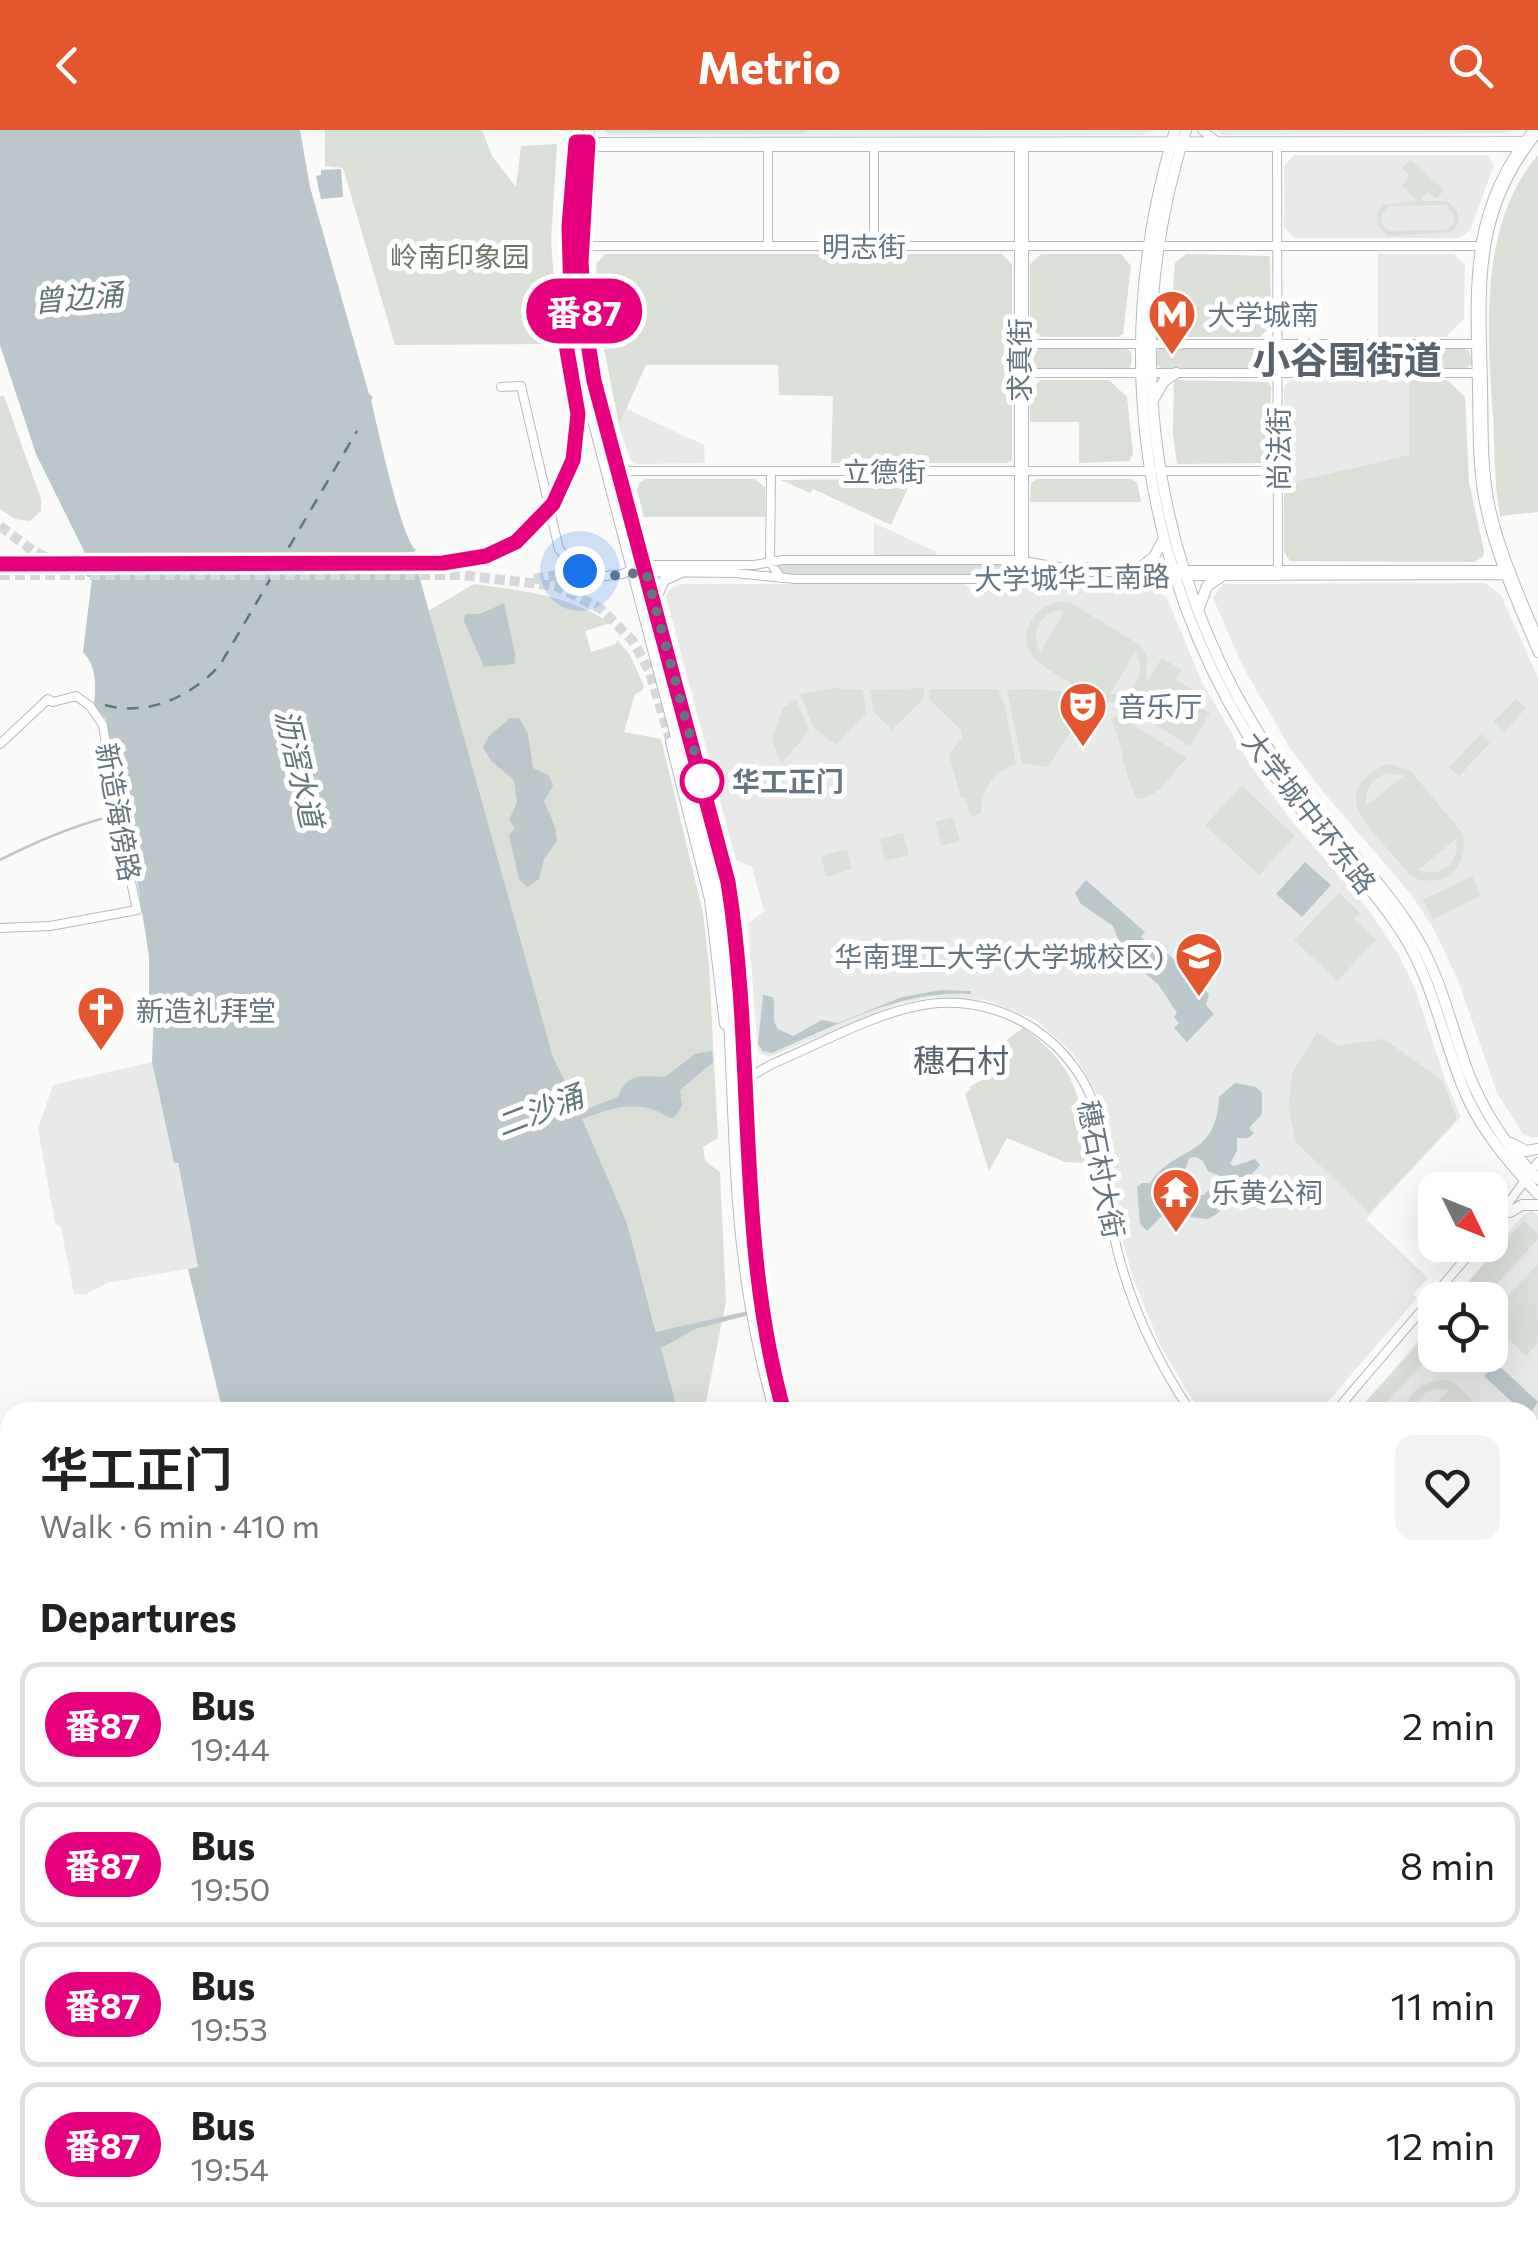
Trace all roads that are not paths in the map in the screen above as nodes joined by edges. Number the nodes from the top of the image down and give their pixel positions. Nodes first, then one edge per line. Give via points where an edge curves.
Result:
1 (1202, 130) edge
2 (1536, 131) edge
3 (1178, 139) edge
4 (582, 140) edge
5 (1220, 142) junction
6 (768, 144) junction
7 (874, 144) junction
8 (1021, 144) junction
9 (1277, 144) junction
10 (1525, 144) junction
11 (1490, 147) junction
12 (1504, 171) junction
13 (578, 177) junction
14 (581, 246) junction
15 (768, 246) junction
16 (874, 246) junction
17 (1021, 246) junction
18 (1153, 246) junction
19 (1277, 246) junction
20 (1482, 246) junction
21 (571, 297) junction
22 (1151, 308) junction
23 (1021, 344) junction
24 (1144, 344) junction
25 (1180, 344) junction
26 (1278, 344) junction
27 (1479, 344) junction
28 (1021, 372) junction
29 (1144, 373) junction
30 (1176, 373) junction
31 (1278, 373) junction
32 (1480, 373) junction
33 (501, 386) dead end
34 (1152, 405) junction
35 (570, 470) dead end
36 (618, 471) junction
37 (772, 471) junction
38 (1021, 471) junction
39 (1154, 471) junction
40 (1278, 471) junction
41 (562, 487) dead end
42 (553, 504) dead end
43 (542, 518) dead end
44 (1162, 536) junction
45 (521, 538) tunnel mouth
46 (1496, 548) junction
47 (1021, 560) junction
48 (770, 562) junction
49 (1140, 567) junction
50 (645, 569) junction
51 (1479, 570) junction
52 (1178, 571) junction
53 (632, 572) junction
54 (682, 572) junction
55 (1508, 572) junction
56 (735, 573) junction
57 (1278, 573) junction
58 (1222, 576) junction
59 (1021, 578) junction
60 (783, 579) junction
61 (655, 606) junction
62 (1199, 614) junction
63 (1538, 639) edge
64 (1538, 653) edge
65 (670, 742) tunnel mouth
66 (0, 744) edge
67 (1324, 830) junction
68 (1338, 846) junction
69 (716, 858) junction
70 (0, 928) edge
71 (731, 951) junction
72 (730, 1040) junction
73 (743, 1047) junction
74 (772, 1064) junction
75 (745, 1091) junction
76 (1502, 1137) junction
77 (1538, 1149) edge
78 (1534, 1175) edge
79 (1538, 1194) edge
80 (1538, 1205) edge
81 (1508, 1209) edge
82 (1510, 1212) joint
83 (1466, 1262) edge
84 (1467, 1262) edge
85 (751, 1273) junction
86 (1451, 1282) edge
87 (1418, 1322) edge
88 (772, 1402) edge
89 (782, 1402) edge
90 (1185, 1402) edge
91 (1347, 1402) edge
92 (1348, 1402) edge

1 - 5 main road
2 - 10 main road
3 - 5 main road
3 - 8 main road
3 - 9 main road
3 - 18 main road
4 - 6 main road
4 - 13 main road
5 - 9 main road
6 - 7 main road
6 - 15 main road
7 - 8 main road
7 - 16 main road
8 - 17 main road, 求真街
9 - 10 main road
9 - 11 main road
9 - 19 main road, 尚法街
10 - 11 main road
10 - 12 main road
10 - 20 main road
11 - 12 main road via 1502,154
12 - 20 main road
13 - 14 main road
13 - 21 main road via 569,240
14 - 15 main road, 明志街
14 - 36 main road via 590,356
15 - 16 main road, 明志街
16 - 17 main road, 明志街
17 - 18 main road, 明志街
17 - 23 main road, 求真街
18 - 19 main road, 明志街
18 - 22 main road
18 - 24 main road
19 - 20 main road, 明志街
19 - 26 main road, 尚法街
20 - 27 main road
21 - 35 main road via 564,333 578,426
21 - 53 main road via 580,370
22 - 24 main road
22 - 25 main road via 1162,334
23 - 24 main road
23 - 28 main road, 求真街
24 - 25 main road
24 - 29 main road, 大学城中环东路
25 - 26 main road
26 - 27 main road
26 - 31 main road, 尚法街
27 - 32 main road
28 - 29 main road
28 - 38 main road, 求真街
29 - 30 main road
29 - 34 main road, 大学城中环东路
29 - 39 main road, 大学城中环东路
30 - 31 main road
30 - 34 main road via 1161,384
31 - 32 main road
31 - 40 main road, 尚法街
32 - 46 main road via 1480,477
32 - 55 main road via 1485,476
33 - 53 main road, 大学城华工南路 via 520,386 563,556 595,577
34 - 39 main road, 大学城中环东路
36 - 37 main road, 立德街
36 - 50 main road
37 - 38 main road, 立德街
37 - 48 main road
38 - 39 main road, 立德街
38 - 47 main road, 求真街
39 - 40 main road, 立德街
39 - 44 main road, 大学城中环东路
39 - 52 main road, 大学城中环东路
40 - 57 main road, 尚法街
41 - 42 main road
43 - 45 main road
44 - 49 main road via 1158,553
44 - 52 main road, 大学城中环东路
46 - 51 main road
46 - 55 main road
47 - 48 main road, 大学城华工南路
47 - 49 main road, 大学城华工南路
47 - 59 main road, 求真街
48 - 50 main road, 大学城华工南路
48 - 56 main road via 760,571
48 - 60 main road
49 - 52 main road, 大学城华工南路
50 - 53 main road, 大学城华工南路
50 - 54 main road, 大学城华工南路
50 - 61 main road
51 - 55 main road, 大学城华工南路
51 - 57 main road, 大学城华工南路
52 - 57 main road, 大学城华工南路
52 - 58 main road, 大学城华工南路
52 - 59 main road, 大学城华工南路
52 - 62 main road, 大学城中环东路
52 - 67 main road, 大学城中环东路 via 1204,654 1235,714 1276,778
53 - 69 main road
54 - 56 main road, 大学城华工南路
54 - 61 main road via 662,583
55 - 57 main road, 大学城华工南路
55 - 63 main road
55 - 64 main road
56 - 60 main road, 大学城华工南路
57 - 58 main road, 大学城华工南路
58 - 62 main road via 1204,590
59 - 60 main road, 大学城华工南路
61 - 69 main road
62 - 67 main road, 大学城中环东路 via 1252,723
65 - 72 main road via 710,899
66 - 70 main road, 新造海傍路 via 48,699 76,696 98,716 138,910
67 - 68 main road, 大学城中环东路
68 - 76 main road, 大学城中环东路 via 1388,896 1419,941 1476,1090
68 - 78 main road, 大学城中环东路 via 1410,946 1488,1134
69 - 71 main road
71 - 72 main road
71 - 73 main road
72 - 85 main road via 738,1192
73 - 74 main road via 754,1061
73 - 75 main road
74 - 75 main road, 穗石村大街 via 753,1075
74 - 90 main road, 穗石村大街 via 929,1004 987,1008 1048,1038 1076,1069 1092,1101 1124,1272 1150,1341
75 - 85 main road
76 - 77 main road
76 - 78 main road, 大学城中环东路
78 - 79 main road, 大学城中环东路
78 - 81 main road
78 - 82 main road
80 - 82 main road
83 - 91 main road
84 - 86 main road
85 - 88 main road
85 - 89 main road
87 - 92 main road

